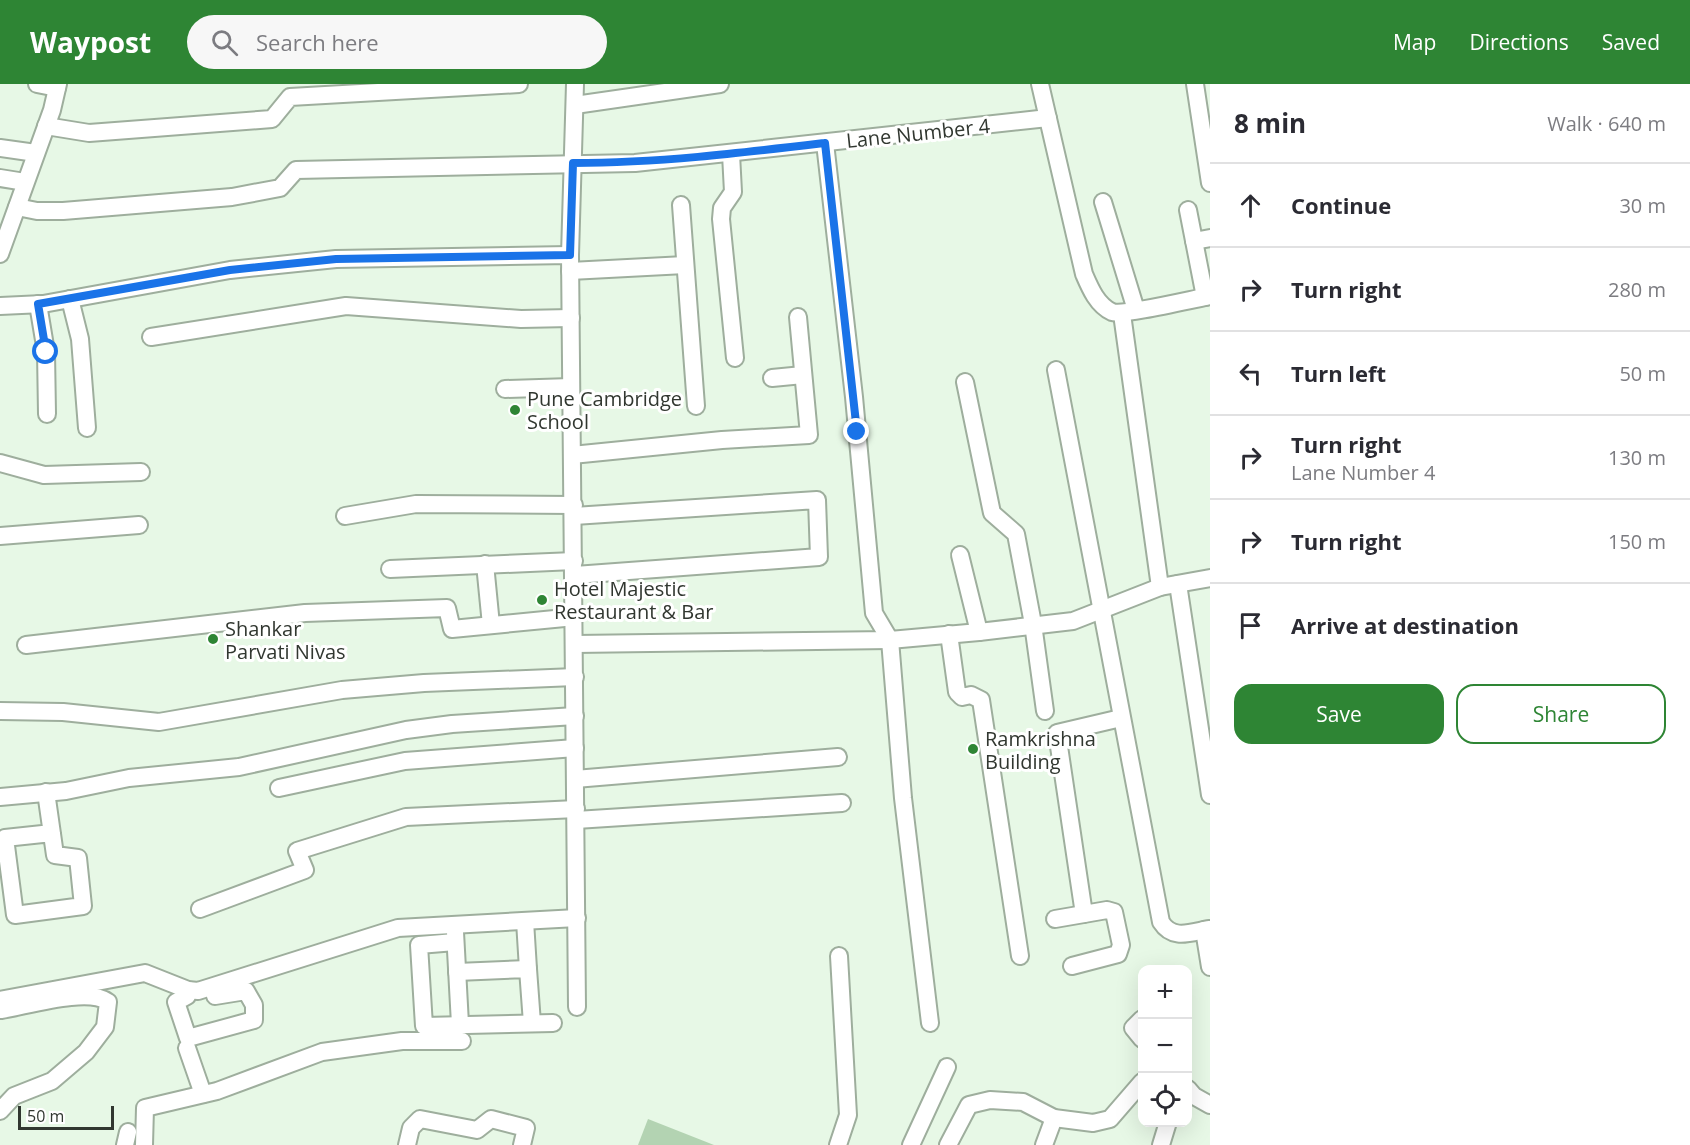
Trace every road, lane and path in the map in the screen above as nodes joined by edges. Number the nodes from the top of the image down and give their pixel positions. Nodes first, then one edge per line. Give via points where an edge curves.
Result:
1 (37, 84) edge
2 (519, 84) edge
3 (575, 84) edge
4 (720, 84) edge
5 (1040, 84) edge
6 (1195, 84) edge
7 (58, 86) edge
8 (574, 105) junction
9 (1048, 118) junction
10 (46, 126) junction
11 (825, 143) junction
12 (0, 148) edge
13 (36, 153) junction
14 (731, 154) junction
15 (573, 163) junction
16 (0, 178) edge
17 (26, 182) junction
18 (1210, 183) edge
19 (1102, 202) dead end
20 (681, 205) dead end
21 (1188, 210) dead end
22 (10, 212) edge
23 (1202, 239) edge
24 (0, 254) edge
25 (570, 263) junction
26 (685, 265) junction
27 (1208, 296) edge
28 (70, 299) junction
29 (38, 304) junction
30 (0, 306) edge
31 (1129, 312) junction
32 (798, 317) dead end
33 (570, 318) junction
34 (151, 336) dead end
35 (735, 358) dead end
36 (1056, 370) dead end
37 (803, 375) junction
38 (772, 378) dead end
39 (965, 382) dead end
40 (571, 387) junction
41 (505, 389) dead end
42 (696, 406) dead end
43 (46, 414) dead end
44 (87, 428) dead end
45 (572, 455) junction
46 (0, 463) edge
47 (141, 472) dead end
48 (574, 510) junction
49 (345, 516) dead end
50 (139, 525) dead end
51 (0, 536) edge
52 (960, 555) dead end
53 (485, 564) junction
54 (574, 568) junction
55 (390, 569) dead end
56 (1210, 578) edge
57 (1178, 584) junction
58 (1160, 588) junction
59 (1100, 609) junction
60 (575, 617) junction
61 (1033, 624) junction
62 (491, 625) junction
63 (979, 632) junction
64 (949, 634) junction
65 (890, 640) junction
66 (575, 644) junction
67 (27, 645) dead end
68 (575, 677) junction
69 (0, 711) edge
70 (1045, 711) dead end
71 (575, 716) junction
72 (1121, 718) junction
73 (575, 748) junction
74 (838, 757) dead end
75 (575, 779) junction
76 (279, 788) dead end
77 (46, 792) junction
78 (1210, 795) edge
79 (0, 797) edge
80 (842, 803) dead end
81 (576, 814) junction
82 (52, 833) junction
83 (5, 878) edge
84 (200, 909) dead end
85 (1084, 914) junction
86 (577, 918) junction
87 (1055, 919) dead end
88 (525, 921) junction
89 (1207, 930) edge
90 (455, 934) junction
91 (839, 956) dead end
92 (1020, 956) dead end
93 (1072, 966) dead end
94 (1210, 967) edge
95 (528, 969) junction
96 (457, 972) junction
97 (187, 993) junction
98 (0, 1000) edge
99 (577, 1007) dead end
100 (0, 1010) edge
101 (532, 1023) junction
102 (553, 1023) dead end
103 (930, 1023) dead end
104 (1138, 1023) edge
105 (461, 1033) junction
106 (1138, 1034) edge
107 (187, 1048) dead end
108 (947, 1067) dead end
109 (1138, 1088) edge
110 (203, 1094) junction
111 (1192, 1097) edge
112 (1210, 1105) edge
113 (0, 1111) edge
114 (1054, 1118) junction
115 (1166, 1127) edge
116 (144, 1145) edge
117 (407, 1145) edge
118 (522, 1145) edge
119 (838, 1145) edge
120 (911, 1145) edge
121 (948, 1145) edge
122 (1044, 1145) edge
123 (1161, 1145) edge

1 - 7 street
2 - 10 street via 290,97 272,119 89,133
3 - 8 street
4 - 8 street
5 - 9 street
6 - 18 street
7 - 10 street
8 - 15 street
9 - 11 street, Lane Number 4
9 - 31 street via 1084,274 1104,306
10 - 13 street
11 - 14 street, Lane Number 4
11 - 65 street via 874,613
12 - 13 street
13 - 17 street
14 - 15 street, Lane Number 4 via 635,163
14 - 35 street via 734,192 722,208 721,219
15 - 22 street, Lane Number 4 via 296,170 280,188 232,197
15 - 25 street
16 - 17 street
17 - 22 street
19 - 31 street
20 - 26 street
21 - 23 street
22 - 24 street
23 - 27 street
25 - 26 street
25 - 28 street via 336,259 230,270
25 - 33 street
26 - 42 street
27 - 31 street
28 - 29 street
28 - 44 street via 80,339
29 - 30 street
29 - 43 street via 46,352
31 - 58 street
32 - 37 street
33 - 34 street via 521,319 346,306
33 - 40 street
36 - 59 street
37 - 38 street
37 - 45 street via 809,435
39 - 61 street via 992,513 1016,534
40 - 41 street
40 - 45 street
45 - 48 street
46 - 47 street via 44,475
48 - 49 street via 416,504
48 - 54 street
48 - 54 street via 817,500 820,521 819,556
50 - 51 street
52 - 63 street
53 - 54 street
53 - 55 street
53 - 62 street
54 - 60 street
56 - 57 street
57 - 58 street
57 - 78 street
58 - 59 street
59 - 61 street via 1073,621
59 - 72 street
60 - 62 street
60 - 66 street
61 - 63 street
61 - 70 street
62 - 67 street via 452,629 447,608 305,613
63 - 64 street
64 - 65 street
64 - 92 street via 957,692 962,697 971,695 981,700
65 - 66 street
65 - 103 street via 903,798
66 - 68 street
68 - 69 street via 342,690 159,722 63,712
68 - 71 street
71 - 73 street
71 - 77 street via 406,730 239,767 129,778
72 - 85 street via 1057,733
72 - 89 street via 1161,922 1176,935
73 - 75 street
73 - 76 street via 405,761
74 - 75 street
75 - 81 street
77 - 79 street
77 - 82 street
80 - 81 street
81 - 84 street via 406,817 297,851 305,870
81 - 86 street
82 - 83 street via 5,838
82 - 83 street via 56,855 78,858 83,906 15,915
85 - 87 street
85 - 93 street via 1114,912 1121,950
86 - 88 street
86 - 99 street
88 - 90 street
88 - 95 street
89 - 94 street
90 - 96 street
90 - 97 street via 398,928
90 - 105 street via 419,945 423,1026
91 - 119 street via 848,1115
95 - 96 street
95 - 101 street
96 - 105 street
97 - 97 street via 176,1002 188,1038 254,1020 254,1005 246,991 203,998
97 - 98 street via 145,973
100 - 113 street via 74,995 101,997 108,1002 105,1027 86,1052 52,1081 14,1096
101 - 102 street
101 - 105 street
104 - 106 street via 1132,1028
105 - 110 street via 322,1052
107 - 110 street
108 - 120 street
109 - 114 street via 1110,1119 1093,1123
110 - 116 street via 145,1108
111 - 112 street
114 - 121 street via 1023,1102 990,1100 969,1104
114 - 122 street
115 - 123 street
117 - 118 street via 411,1128 420,1119 477,1130 490,1119 526,1128

